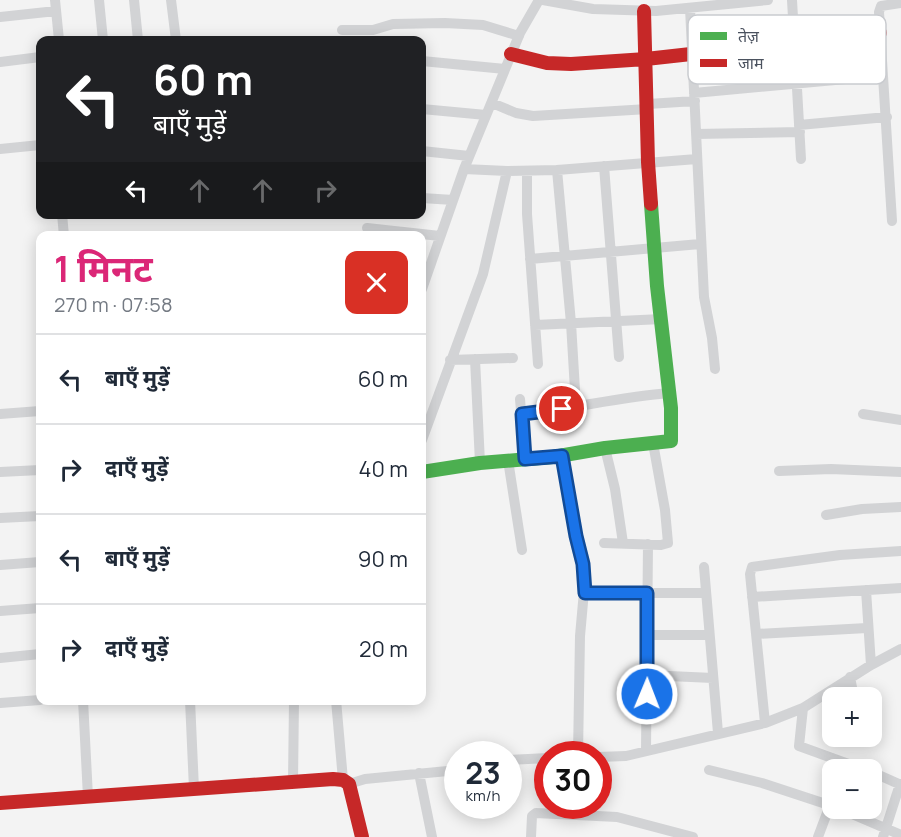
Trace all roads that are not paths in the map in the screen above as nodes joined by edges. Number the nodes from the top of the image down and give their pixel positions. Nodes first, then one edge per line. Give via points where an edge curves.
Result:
1 (99, 0) edge
2 (134, 0) edge
3 (171, 0) edge
4 (541, 0) edge
5 (768, 0) edge
6 (792, 0) edge
7 (745, 1) edge
8 (901, 3) edge
9 (621, 5) edge
10 (697, 5) edge
11 (56, 6) edge
12 (644, 11) junction
13 (793, 15) edge
14 (879, 15) edge
15 (0, 17) edge
16 (342, 30) dead end
17 (59, 36) edge
18 (103, 36) edge
19 (138, 36) edge
20 (176, 36) edge
21 (519, 36) junction
22 (511, 54) junction
23 (688, 54) edge
24 (36, 58) edge
25 (646, 59) junction
26 (426, 61) edge
27 (0, 62) edge
28 (505, 69) junction
29 (694, 84) edge
30 (790, 84) edge
31 (797, 84) edge
32 (884, 84) edge
33 (695, 97) junction
34 (492, 103) junction
35 (648, 106) junction
36 (426, 109) edge
37 (486, 115) junction
38 (886, 117) junction
39 (799, 129) junction
40 (696, 134) junction
41 (36, 145) edge
42 (0, 149) edge
43 (426, 152) edge
44 (470, 156) junction
45 (697, 159) junction
46 (801, 159) dead end
47 (648, 162) junction
48 (604, 166) junction
49 (464, 170) junction
50 (557, 170) junction
51 (507, 171) junction
52 (527, 171) junction
53 (426, 198) edge
54 (453, 200) junction
55 (892, 221) dead end
56 (367, 228) dead end
57 (394, 231) edge
58 (426, 234) edge
59 (440, 236) junction
60 (700, 244) junction
61 (655, 248) junction
62 (611, 252) junction
63 (565, 256) junction
64 (530, 258) junction
65 (426, 273) edge
66 (662, 319) junction
67 (616, 320) junction
68 (571, 323) junction
69 (535, 325) junction
70 (619, 357) dead end
71 (513, 358) dead end
72 (475, 359) junction
73 (450, 360) junction
74 (538, 364) dead end
75 (715, 369) dead end
76 (669, 393) junction
77 (520, 399) dead end
78 (576, 407) junction
79 (36, 411) edge
80 (0, 414) edge
81 (522, 414) junction
82 (863, 414) dead end
83 (901, 420) edge
84 (426, 429) edge
85 (653, 443) junction
86 (605, 448) junction
87 (562, 456) junction
88 (525, 459) junction
89 (508, 460) junction
90 (480, 463) junction
91 (36, 470) edge
92 (426, 471) edge
93 (779, 471) dead end
94 (0, 472) edge
95 (901, 472) edge
96 (901, 507) edge
97 (826, 515) dead end
98 (36, 516) edge
99 (0, 518) edge
100 (604, 543) dead end
101 (623, 543) junction
102 (648, 544) junction
103 (522, 550) dead end
104 (901, 551) edge
105 (36, 562) edge
106 (0, 565) edge
107 (704, 567) dead end
108 (901, 588) edge
109 (866, 590) junction
110 (585, 593) junction
111 (647, 593) junction
112 (706, 593) junction
113 (752, 597) junction
114 (36, 608) edge
115 (0, 611) edge
116 (867, 628) junction
117 (756, 634) junction
118 (647, 635) junction
119 (709, 635) junction
120 (901, 649) edge
121 (36, 654) edge
122 (0, 658) edge
123 (871, 665) junction
124 (647, 675) junction
125 (850, 677) junction
126 (712, 678) junction
127 (852, 687) edge
128 (36, 700) edge
129 (0, 703) edge
130 (83, 705) edge
131 (190, 705) edge
132 (294, 705) edge
133 (337, 705) edge
134 (803, 708) junction
135 (765, 723) junction
136 (718, 733) junction
137 (578, 741) edge
138 (646, 751) junction
139 (612, 756) edge
140 (835, 759) edge
141 (709, 770) dead end
142 (444, 771) edge
143 (419, 773) junction
144 (882, 777) edge
145 (293, 782) junction
146 (346, 782) junction
147 (900, 785) edge
148 (194, 789) junction
149 (88, 797) junction
150 (0, 803) edge
151 (822, 803) edge
152 (827, 819) edge
153 (858, 819) edge
154 (885, 832) edge
155 (901, 835) edge
156 (362, 837) edge
157 (430, 837) edge
158 (531, 837) edge
159 (693, 837) edge
160 (818, 837) edge

1 - 18 street
2 - 19 street
3 - 20 street
4 - 9 street via 593,9
4 - 21 street
5 - 7 street
6 - 13 street
7 - 10 street
8 - 14 street via 881,6
9 - 12 street
10 - 12 street
11 - 15 street
11 - 17 street
12 - 25 street
16 - 21 street via 445,23 483,25
21 - 22 street
22 - 25 street via 557,64
22 - 28 street
23 - 25 street
24 - 27 street
25 - 35 street
26 - 28 street
28 - 34 street
29 - 33 street
30 - 33 street
31 - 39 street
32 - 38 street
33 - 35 street
33 - 40 street
34 - 35 street via 534,116
34 - 37 street
35 - 47 street
36 - 37 street
37 - 44 street
38 - 39 street
38 - 55 street
39 - 40 street
39 - 46 street
40 - 45 street
41 - 42 street
43 - 44 street
44 - 49 street
45 - 47 street
45 - 60 street
47 - 48 street
47 - 61 street
48 - 50 street
48 - 62 street
49 - 51 street
49 - 54 street
50 - 52 street
50 - 63 street
51 - 52 street
51 - 73 street via 483,274
52 - 64 street
53 - 54 street
54 - 59 street
56 - 57 street
58 - 59 street
59 - 65 street
60 - 61 street
60 - 75 street
61 - 62 street
61 - 66 street
62 - 63 street
62 - 67 street
63 - 64 street
63 - 68 street
64 - 69 street
66 - 67 street
66 - 76 street
67 - 68 street
67 - 70 street
68 - 69 street
68 - 78 street
69 - 74 street
71 - 72 street
72 - 73 street
72 - 90 street
73 - 84 street
76 - 78 street
76 - 85 street via 672,438
77 - 81 street
78 - 81 street
79 - 80 street
81 - 88 street
82 - 83 street
85 - 86 street
85 - 102 street via 668,539 665,544
86 - 87 street
86 - 101 street
87 - 88 street
87 - 110 street
88 - 89 street
89 - 90 street
89 - 103 street
90 - 92 street
91 - 94 street
93 - 95 street
96 - 97 street
98 - 99 street
100 - 101 street
101 - 102 street
102 - 111 street
104 - 113 street via 752,567
105 - 106 street
107 - 112 street
108 - 109 street
109 - 113 street
109 - 116 street
110 - 111 street
110 - 137 street via 580,636
111 - 112 street
111 - 118 street
112 - 119 street
113 - 117 street
114 - 115 street
116 - 117 street
116 - 123 street
117 - 135 street
118 - 119 street
118 - 124 street
119 - 126 street
120 - 123 street
121 - 122 street
123 - 125 street
124 - 126 street
124 - 138 street
125 - 127 street
125 - 134 street
126 - 136 street
128 - 129 street
130 - 149 street
131 - 148 street
132 - 145 street
133 - 146 street
134 - 135 street
134 - 140 street via 799,746
135 - 136 street
136 - 138 street
138 - 139 street
141 - 151 street
142 - 143 street
143 - 146 street
143 - 157 street
144 - 147 street
145 - 146 street
145 - 148 street
146 - 156 street
147 - 154 street
148 - 149 street
149 - 150 street
152 - 160 street
153 - 154 street
154 - 155 street
158 - 159 street via 532,816 540,813 617,817

